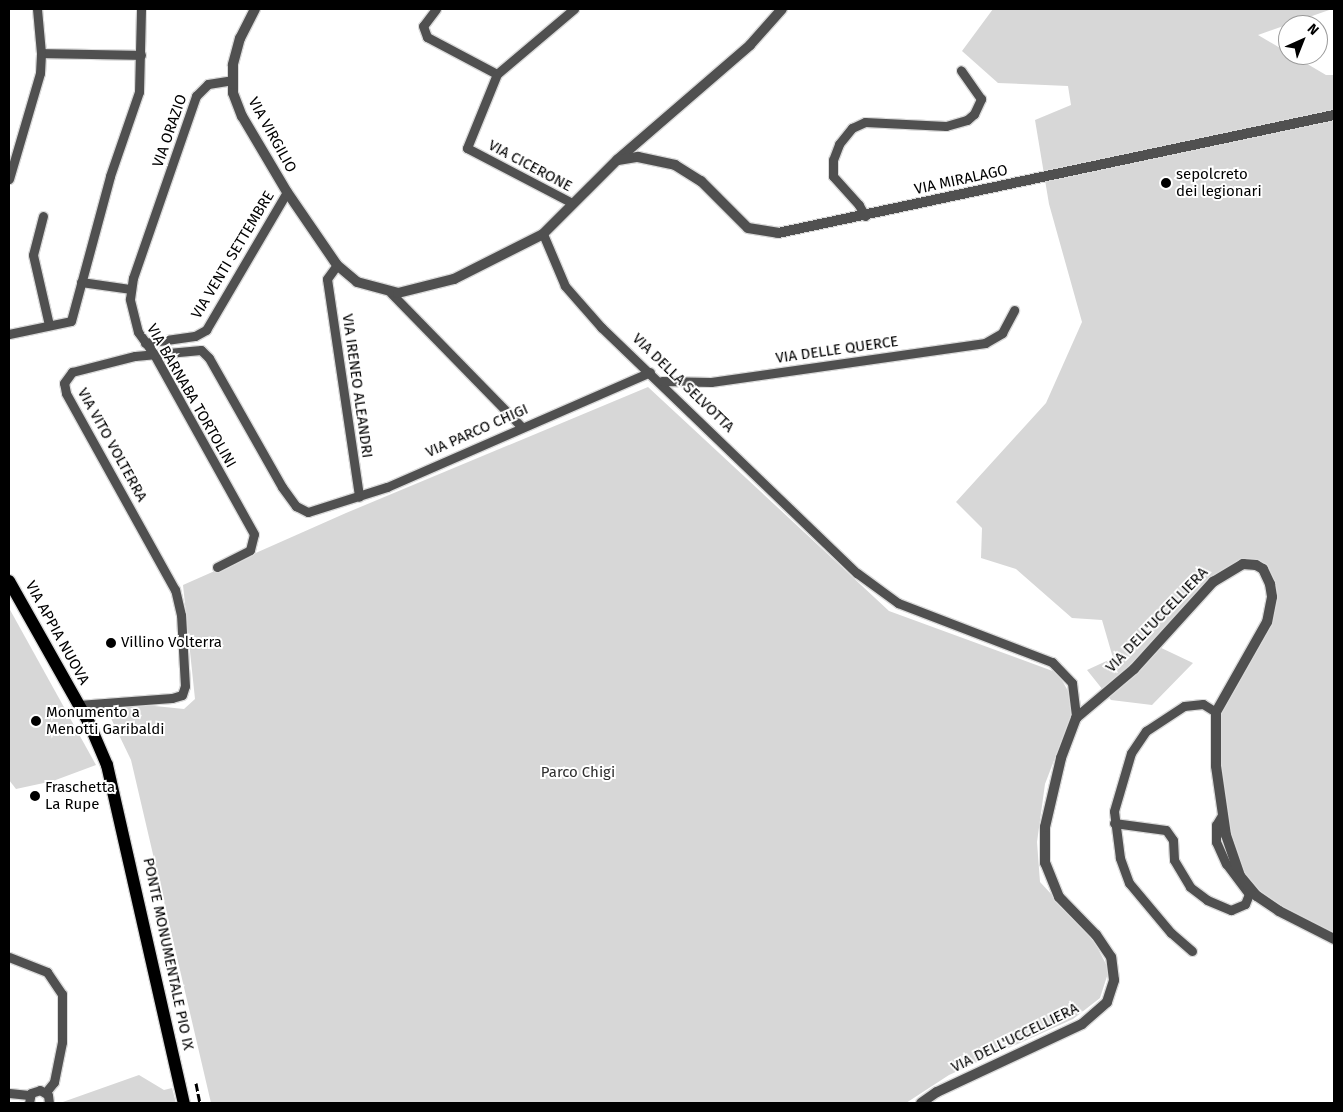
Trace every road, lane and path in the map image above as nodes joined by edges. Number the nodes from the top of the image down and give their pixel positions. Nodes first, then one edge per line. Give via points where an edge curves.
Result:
1 (37, 9) edge
2 (141, 9) edge
3 (255, 9) edge
4 (436, 9) edge
5 (574, 9) edge
6 (782, 9) edge
7 (42, 54) junction
8 (142, 54) junction
9 (961, 70) dead end
10 (497, 74) junction
11 (232, 80) junction
12 (1334, 114) edge
13 (617, 160) junction
14 (9, 178) edge
15 (286, 192) junction
16 (572, 203) junction
17 (156, 214) joint
18 (43, 216) dead end
19 (865, 216) junction
20 (543, 234) junction
21 (337, 266) junction
22 (81, 282) junction
23 (130, 289) junction
24 (391, 293) junction
25 (1014, 310) dead end
26 (49, 325) junction
27 (9, 334) edge
28 (145, 343) junction
29 (154, 354) junction
30 (650, 372) junction
31 (521, 426) junction
32 (359, 497) junction
33 (315, 512) joint
34 (216, 567) dead end
35 (9, 581) edge
36 (78, 705) junction
37 (1216, 712) junction
38 (1076, 718) junction
39 (121, 813) joint
40 (1222, 815) junction
41 (1114, 823) junction
42 (1334, 939) edge
43 (1192, 951) dead end
44 (9, 957) edge
45 (46, 1092) junction
46 (9, 1093) edge
47 (29, 1099) edge
48 (49, 1103) edge
49 (184, 1103) edge
50 (921, 1103) edge

1 - 7 street
2 - 8 street
3 - 11 street, VIA VIRGILIO via 237,44
4 - 10 street via 426,21 423,31 432,41
5 - 10 street
6 - 13 street via 750,45
7 - 8 street
7 - 14 street via 38,82
8 - 22 street via 139,92 110,176
9 - 19 street via 981,99 974,114 966,120 946,126 864,122 852,128 839,144 832,160 833,176
10 - 16 street, VIA CICERONE via 467,148
11 - 15 street, VIA VIRGILIO via 242,116
11 - 17 street, VIA ORAZIO via 212,83 198,92
12 - 19 street, VIA MIRALAGO
13 - 16 street
13 - 19 street, VIA MIRALAGO via 638,157 661,160 687,170 707,186 741,223 758,232 787,233
15 - 21 street, VIA VIRGILIO
15 - 28 street, VIA VENTI SETTEMBRE via 206,330 195,336
16 - 20 street
17 - 23 street, VIA BARNABA TORTOLINI
18 - 26 street via 33,255
20 - 24 street, VIA VIRGILIO via 454,279
20 - 30 street, VIA DELLA SELVOTTA via 565,286 601,327
21 - 24 street, VIA VIRGILIO via 357,282
21 - 32 street, VIA IRENEO ALEANDRI via 327,279
22 - 23 street
22 - 26 street via 71,321
23 - 28 street, VIA BARNABA TORTOLINI via 132,316
24 - 31 street
25 - 30 street, VIA DELLE QUERCE via 1002,333 985,343 711,382 664,382
26 - 27 street
28 - 29 street, VIA BARNABA TORTOLINI
29 - 33 street, VIA VITO VOLTERRA via 194,348 206,353 286,495 303,511
29 - 34 street, VIA BARNABA TORTOLINI via 254,534 250,550
29 - 36 street, VIA VITO VOLTERRA via 76,370 66,377 64,387 174,587 181,615 184,691 172,698
30 - 31 street, VIA PARCO CHIGI
30 - 38 street, VIA DELLA SELVOTTA via 876,590 917,612 1022,648 1058,666 1066,673 1076,692
31 - 32 street, VIA PARCO CHIGI
32 - 33 street, VIA PARCO CHIGI
35 - 36 main road, VIA APPIA NUOVA
36 - 39 main road, VIA APPIA NUOVA via 102,751
37 - 38 street, VIA DELL'UCCELLIERA via 1270,613 1270,584 1256,565 1234,567 1213,582 1134,669
37 - 40 street, VIA DELL'UCCELLIERA via 1216,766
37 - 41 street via 1203,704 1190,704 1146,731 1126,764
38 - 50 street, VIA DELL'UCCELLIERA via 1061,758 1047,813 1045,863 1059,898 1106,948 1114,967 1112,991 1100,1011 1082,1024 937,1092
39 - 49 main road, PONTE MONUMENTALE PIO IX
40 - 41 street via 1216,825 1216,842 1226,864 1249,894 1245,904 1231,910 1207,900 1190,886 1174,860 1173,840 1166,830
40 - 42 street, VIA DELL'UCCELLIERA via 1236,866 1250,889 1279,911
41 - 43 street via 1122,866 1129,883 1165,926
44 - 45 street via 47,972 62,994 62,1042 54,1082
45 - 47 street via 37,1090
45 - 48 street
46 - 47 street

